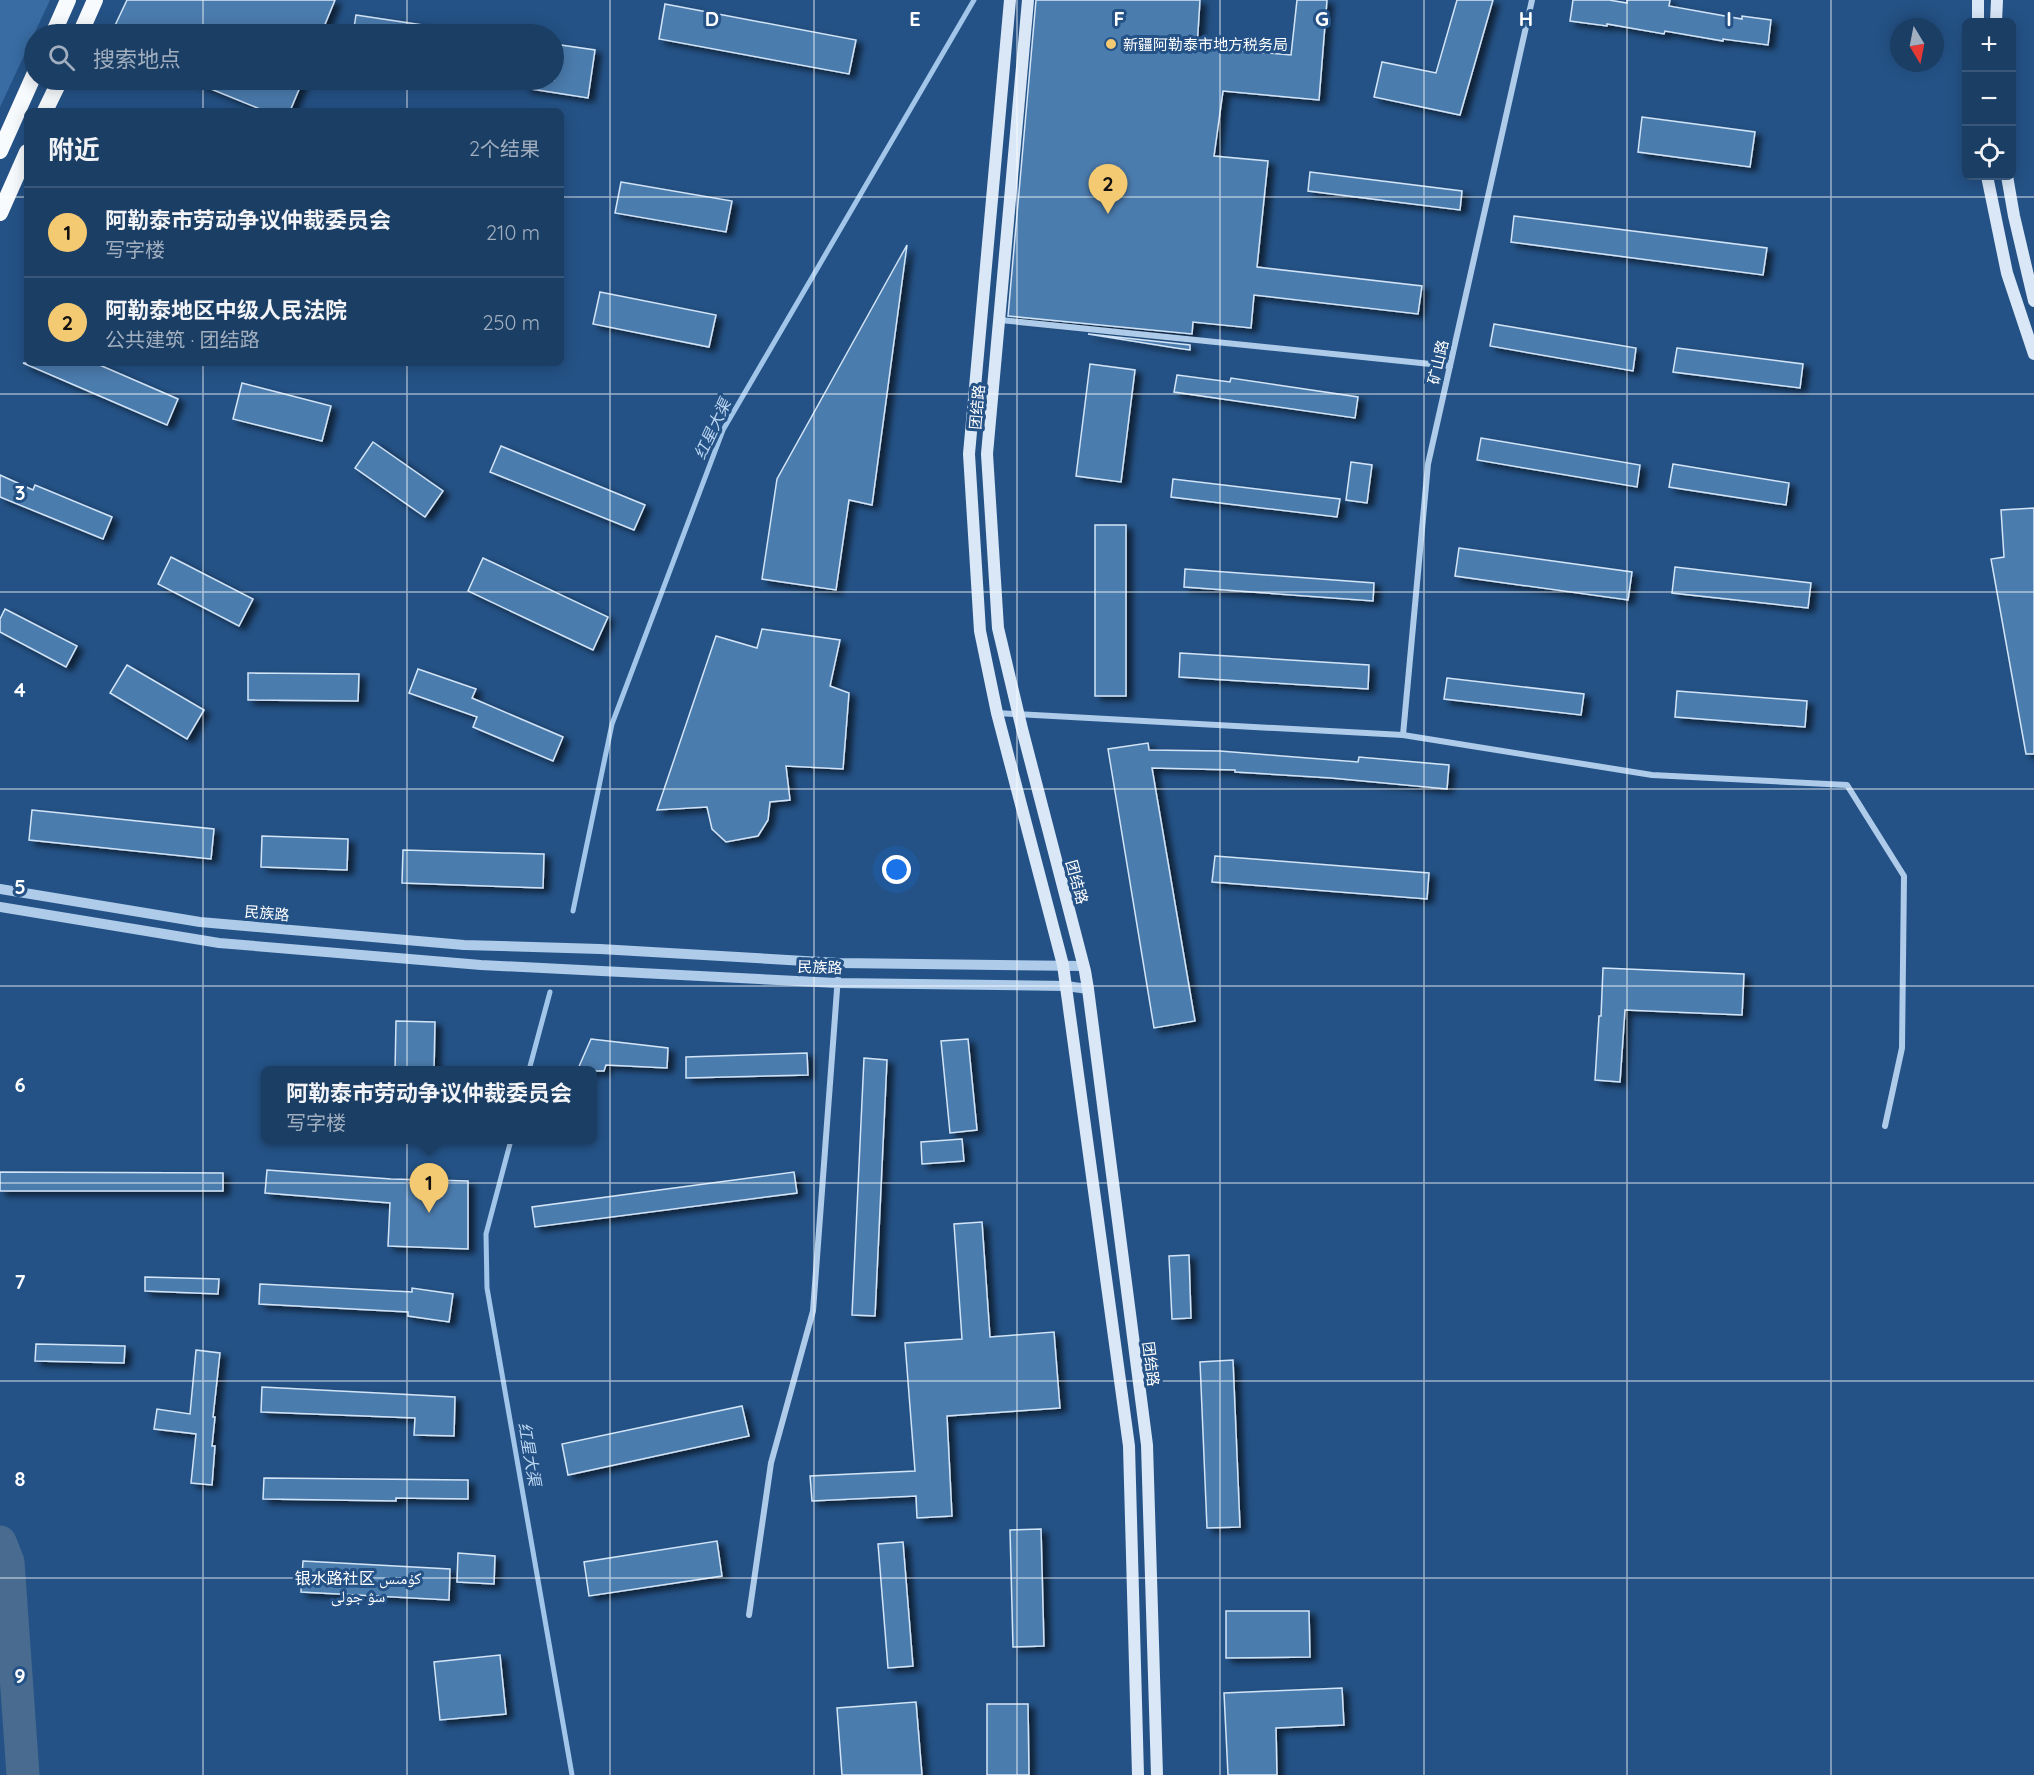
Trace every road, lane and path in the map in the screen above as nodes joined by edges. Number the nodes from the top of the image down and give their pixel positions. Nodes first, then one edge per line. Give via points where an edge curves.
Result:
1 (68, 0) edge
2 (95, 0) edge
3 (1010, 0) edge
4 (1028, 0) edge
5 (1532, 0) edge
6 (1978, 0) edge
7 (1996, 0) edge
8 (1978, 18) edge
9 (1996, 18) edge
10 (57, 24) edge
11 (84, 24) edge
12 (27, 90) edge
13 (55, 90) edge
14 (46, 108) edge
15 (0, 151) edge
16 (24, 159) edge
17 (1988, 180) edge
18 (2008, 180) edge
19 (0, 213) edge
20 (2034, 301) edge
21 (1000, 320) junction
22 (2034, 354) edge
23 (1450, 366) junction
24 (997, 713) junction
25 (1018, 714) junction
26 (1403, 735) junction
27 (0, 889) edge
28 (0, 907) edge
29 (839, 963) junction
30 (1063, 965) junction
31 (1084, 966) junction
32 (837, 983) junction
33 (1066, 986) junction
34 (1088, 989) junction
35 (1885, 1126) dead end
36 (749, 1615) dead end
37 (1138, 1775) edge
38 (1156, 1775) edge

1 - 10 highway
2 - 11 highway
3 - 24 main road, 团结路 via 969,454 980,631
4 - 21 main road, 团结路
5 - 23 street, 矿山路
6 - 8 main road
7 - 9 main road
12 - 15 highway
13 - 14 highway
16 - 19 highway
17 - 22 main road via 2007,273
18 - 20 main road
21 - 23 street
21 - 25 main road, 团结路 via 987,454 998,628
23 - 26 street, 矿山路 via 1428,464
24 - 25 street
24 - 30 main road, 团结路
25 - 26 street
25 - 31 main road, 团结路
26 - 35 street via 1652,775 1848,785 1904,876 1902,1048
27 - 29 street, 民族路 via 200,922 464,945
28 - 32 street, 民族路 via 219,943 481,965
29 - 30 street, 民族路
29 - 32 street
30 - 31 street, 民族路
30 - 33 main road, 团结路
31 - 34 main road, 团结路
32 - 33 street, 民族路
32 - 36 street via 813,1311 771,1463
33 - 34 street, 民族路
33 - 37 main road, 团结路 via 1128,1446
34 - 38 main road, 团结路 via 1147,1445

